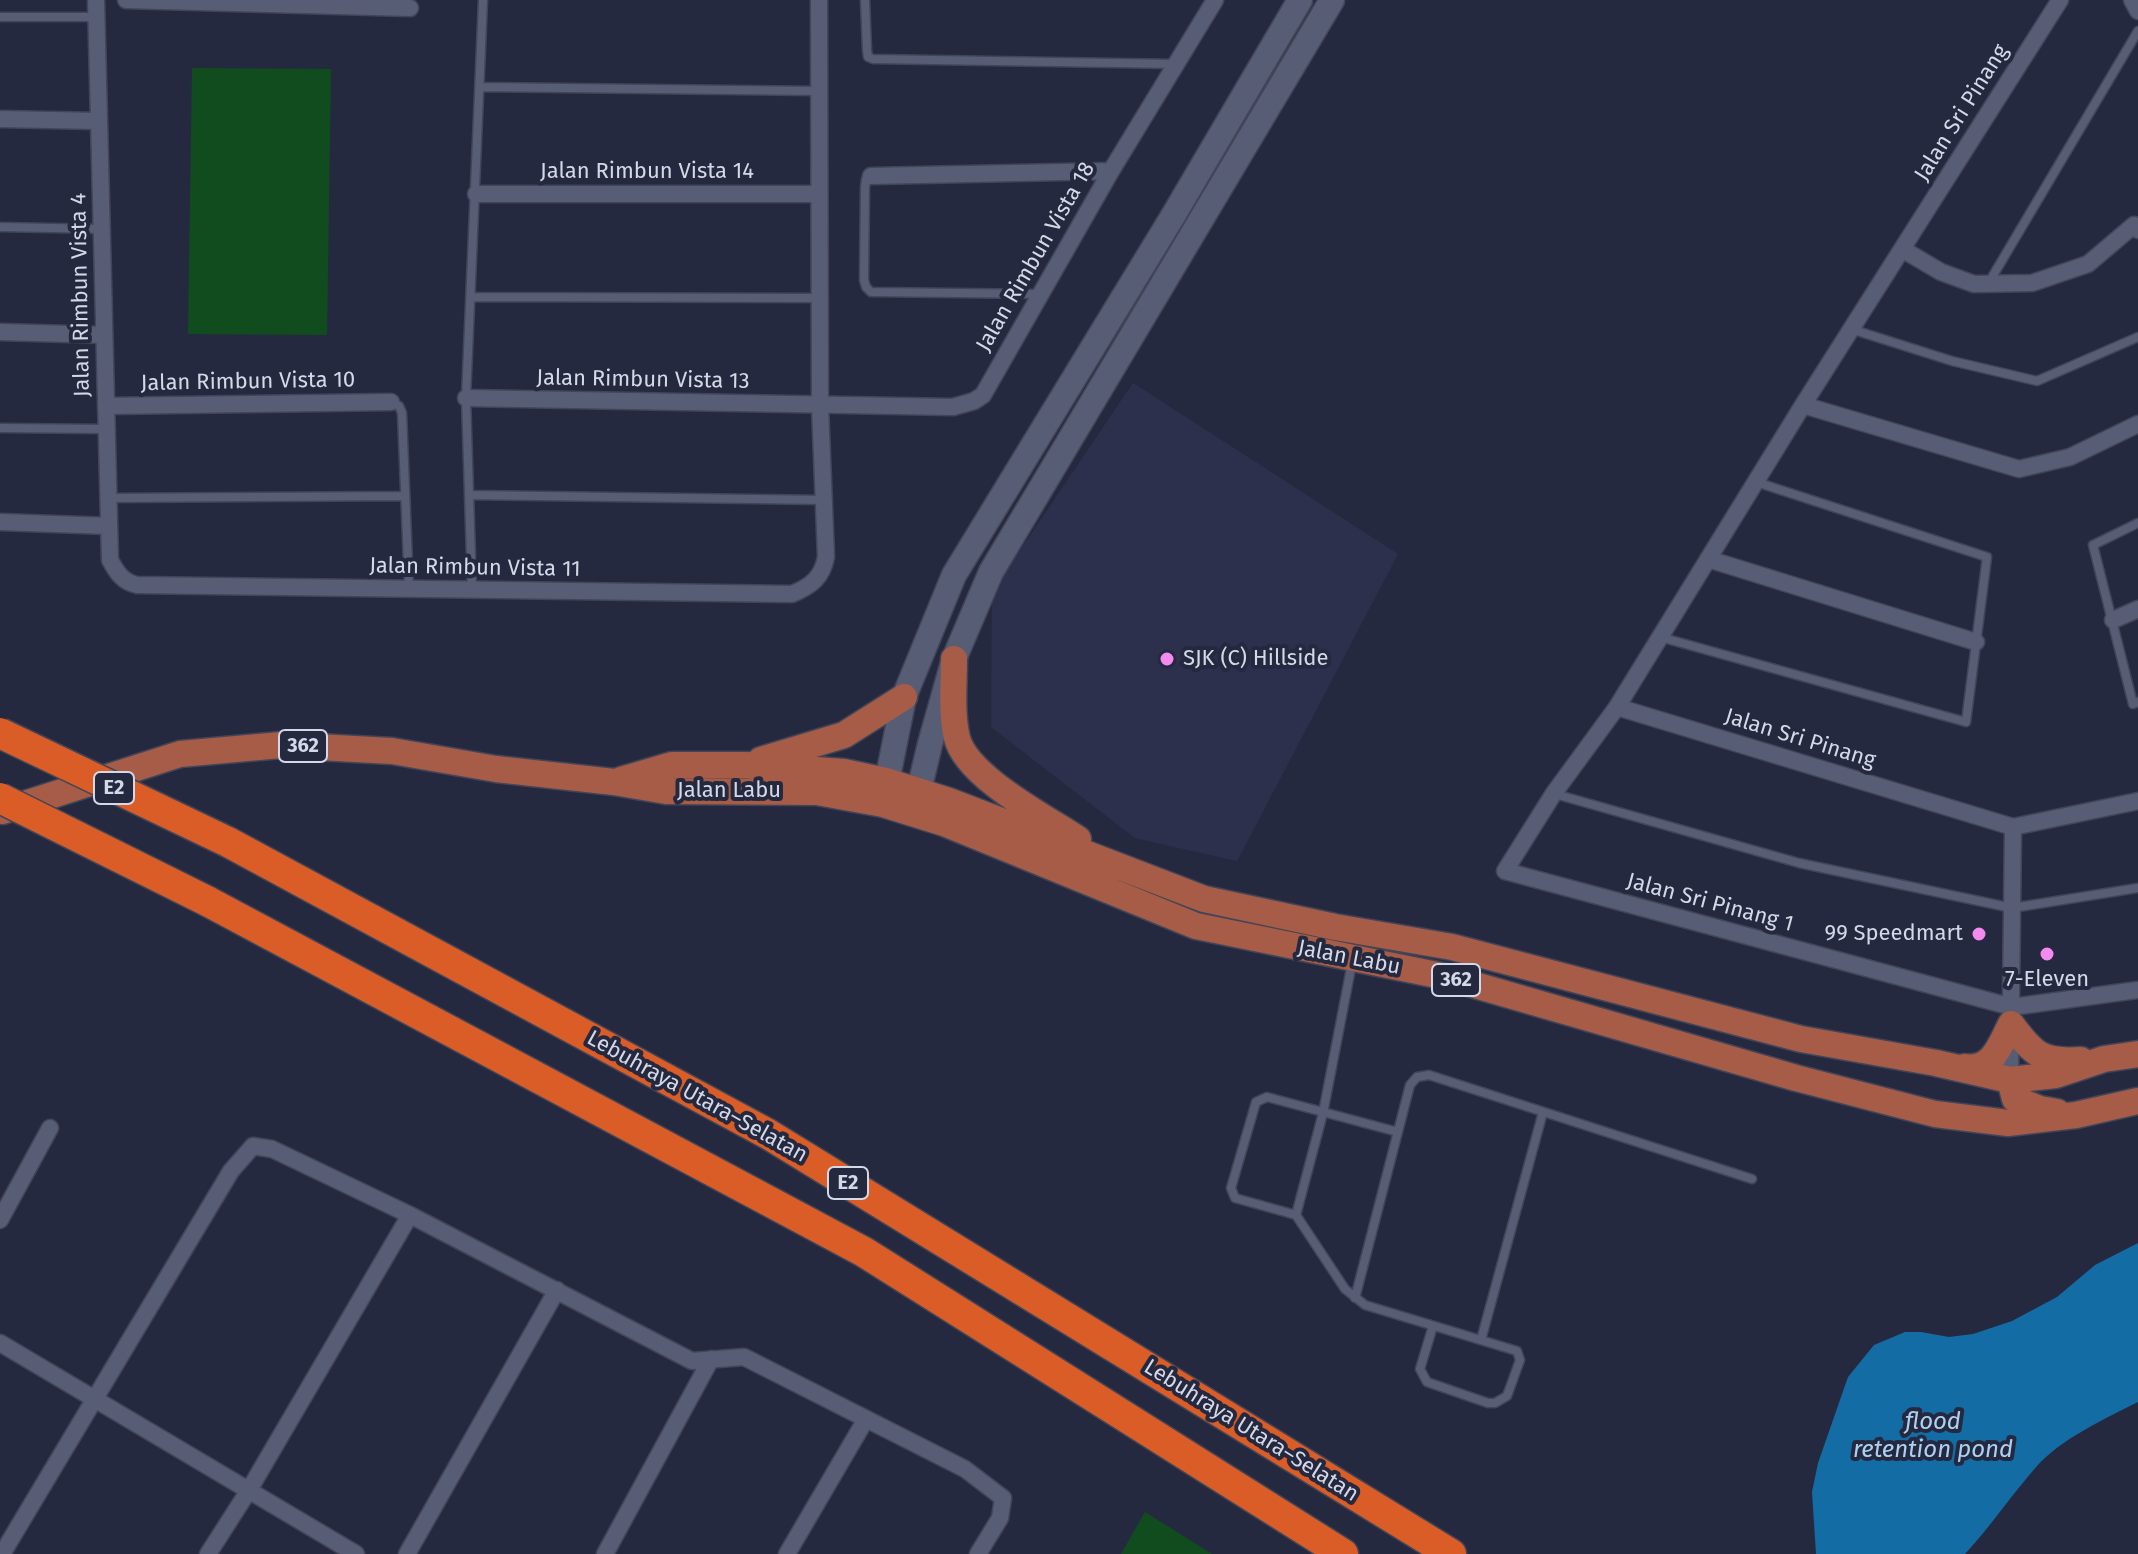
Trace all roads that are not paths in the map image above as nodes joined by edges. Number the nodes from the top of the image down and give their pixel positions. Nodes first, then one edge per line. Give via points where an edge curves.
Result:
1 (126, 0) edge
2 (483, 0) edge
3 (819, 0) edge
4 (865, 0) edge
5 (1215, 0) edge
6 (1300, 0) edge
7 (1332, 0) edge
8 (2060, 0) edge
9 (2132, 0) edge
10 (414, 6) dead end
11 (96, 8) edge
12 (2138, 11) edge
13 (0, 17) edge
14 (2138, 31) edge
15 (1176, 64) junction
16 (480, 87) junction
17 (818, 91) junction
18 (0, 119) edge
19 (99, 121) junction
20 (1111, 171) junction
21 (871, 176) joint
22 (476, 194) junction
23 (818, 194) junction
24 (2137, 224) edge
25 (0, 227) edge
26 (102, 229) junction
27 (1902, 249) junction
28 (1988, 284) junction
29 (1040, 294) junction
30 (471, 297) junction
31 (818, 298) junction
32 (1851, 329) junction
33 (0, 332) edge
34 (104, 335) junction
35 (2138, 337) edge
36 (1075, 378) junction
37 (1101, 392) junction
38 (466, 398) junction
39 (391, 402) joint
40 (1803, 405) junction
41 (106, 406) junction
42 (820, 406) junction
43 (2138, 424) edge
44 (0, 428) edge
45 (106, 429) junction
46 (1756, 482) junction
47 (469, 495) junction
48 (405, 496) junction
49 (108, 498) junction
50 (824, 500) junction
51 (0, 522) edge
52 (2138, 523) edge
53 (109, 526) junction
54 (1708, 559) junction
55 (128, 583) joint
56 (409, 589) junction
57 (472, 590) junction
58 (2138, 609) edge
59 (2113, 620) junction
60 (1660, 637) junction
61 (1976, 642) junction
62 (954, 659) junction
63 (904, 697) junction
64 (2138, 702) edge
65 (1617, 707) junction
66 (0, 733) edge
67 (746, 765) junction
68 (614, 782) junction
69 (884, 792) junction
70 (1554, 793) junction
71 (0, 798) edge
72 (916, 801) junction
73 (2137, 805) edge
74 (0, 812) edge
75 (2013, 827) junction
76 (1124, 869) junction
77 (2138, 888) edge
78 (2012, 908) junction
79 (1353, 959) junction
80 (2138, 990) edge
81 (2012, 1015) junction
82 (2138, 1054) edge
83 (2104, 1059) junction
84 (1936, 1063) junction
85 (2010, 1080) junction
86 (2138, 1101) edge
87 (1543, 1112) junction
88 (1323, 1113) junction
89 (2076, 1115) junction
90 (50, 1128) dead end
91 (1398, 1132) junction
92 (1752, 1179) dead end
93 (410, 1215) junction
94 (1296, 1215) junction
95 (0, 1220) edge
96 (557, 1290) junction
97 (1355, 1298) junction
98 (1433, 1326) junction
99 (1481, 1340) junction
100 (0, 1343) edge
101 (711, 1359) junction
102 (95, 1399) junction
103 (866, 1419) junction
104 (249, 1490) junction
105 (2, 1554) edge
106 (208, 1554) edge
107 (356, 1554) edge
108 (407, 1554) edge
109 (605, 1554) edge
110 (787, 1554) edge
111 (978, 1554) edge
112 (1343, 1554) edge
113 (1451, 1554) edge

1 - 10 street
2 - 16 lane
3 - 17 street
4 - 15 lane via 867,50 873,59
5 - 15 street, Jalan Rimbun Vista 18
6 - 36 street
7 - 37 street
8 - 27 street, Jalan Sri Pinang
9 - 12 street
11 - 13 lane
11 - 19 street, Jalan Rimbun Vista 4
14 - 28 lane
15 - 20 street, Jalan Rimbun Vista 18
16 - 17 lane
16 - 22 lane
17 - 23 street
18 - 19 street
19 - 26 street, Jalan Rimbun Vista 4
20 - 21 street
20 - 29 street, Jalan Rimbun Vista 18
21 - 29 lane via 865,188 864,280 871,292
22 - 23 street, Jalan Rimbun Vista 14
22 - 30 lane
23 - 31 street
24 - 28 street via 2088,264 2032,283
25 - 26 lane
26 - 34 street, Jalan Rimbun Vista 4
27 - 28 street via 1941,272
27 - 32 street, Jalan Sri Pinang
29 - 42 street, Jalan Rimbun Vista 18 via 983,395 974,401 953,407
30 - 31 lane
30 - 38 lane
31 - 42 street
32 - 35 lane via 2037,381
32 - 40 street, Jalan Sri Pinang
33 - 34 street
34 - 41 street, Jalan Rimbun Vista 4
36 - 37 street
36 - 63 street via 954,575
37 - 62 street via 991,572
38 - 42 street, Jalan Rimbun Vista 13
38 - 47 lane
39 - 41 street, Jalan Rimbun Vista 10
39 - 48 lane via 402,413
40 - 43 street via 2019,469 2070,457
40 - 46 street, Jalan Sri Pinang
41 - 45 street, Jalan Rimbun Vista 4
42 - 50 street
44 - 45 lane
45 - 49 street, Jalan Rimbun Vista 4
46 - 54 street, Jalan Sri Pinang
46 - 61 lane via 1987,557
47 - 50 lane
47 - 57 lane
48 - 49 lane
48 - 56 lane
49 - 53 street, Jalan Rimbun Vista 4
50 - 57 street, Jalan Rimbun Vista 11 via 824,570 792,594
51 - 53 street
52 - 59 lane via 2093,545
53 - 55 street, Jalan Rimbun Vista 4 via 110,560
54 - 60 street, Jalan Sri Pinang
54 - 61 street
55 - 56 street, Jalan Rimbun Vista 11
56 - 57 street, Jalan Rimbun Vista 11
58 - 59 street
59 - 64 lane via 2133,704
60 - 61 lane via 1966,722
60 - 65 street, Jalan Sri Pinang
62 - 72 street
62 - 76 main road via 953,720 966,758 986,778
63 - 67 main road via 844,735
63 - 69 street
65 - 70 street
65 - 75 street, Jalan Sri Pinang
66 - 113 highway, Lebuhraya Utara–Selatan / E2, bridge via 228,842 768,1134
67 - 68 main road, Jalan Labu / 362 via 672,765
67 - 69 main road, Jalan Labu / 362 via 844,772
68 - 69 main road, Jalan Labu / 362 via 666,791
68 - 74 main road, Jalan Labu / 362 via 392,751 281,745 180,754
69 - 72 main road, Jalan Labu / 362
70 - 78 lane via 1799,863
70 - 81 street, Jalan Sri Pinang 1 via 1505,871
71 - 112 highway, E2, bridge via 207,901 864,1252
72 - 76 main road, Jalan Labu / 362
72 - 79 main road, Jalan Labu / 362 via 1196,926
73 - 75 street, Jalan Sri Pinang
75 - 78 street
76 - 84 main road, Jalan Labu / 362 via 1204,899 1452,947 1801,1039
77 - 78 lane
78 - 81 street
79 - 88 lane
79 - 89 main road, Jalan Labu / 362 via 1447,977 1935,1114 2008,1123
80 - 81 street, Jalan Sri Pinang 1
81 - 83 main road via 2037,1056
81 - 84 main road via 1998,1052 1976,1069
81 - 85 street
82 - 83 main road, Jalan Labu / 362
83 - 85 main road, Jalan Labu / 362 via 2056,1075
84 - 85 main road, Jalan Labu / 362
85 - 89 main road via 2015,1099
86 - 89 main road, Jalan Labu / 362
87 - 91 lane via 1429,1075 1410,1085
87 - 92 lane
87 - 99 lane
88 - 91 lane
88 - 94 lane
88 - 94 lane via 1259,1098 1231,1188 1235,1198
90 - 95 street
91 - 97 lane
93 - 96 street
93 - 102 street via 272,1149 253,1146 231,1171
93 - 104 street
94 - 97 lane
96 - 101 street via 692,1361
96 - 108 street
97 - 98 lane
98 - 99 lane
98 - 99 lane via 1421,1376 1495,1403 1507,1396 1521,1355
100 - 102 street
101 - 103 street via 744,1357
101 - 109 street
102 - 104 street
102 - 105 street
103 - 110 street
103 - 111 street via 965,1469 1003,1498 1000,1518
104 - 106 street
104 - 107 street

